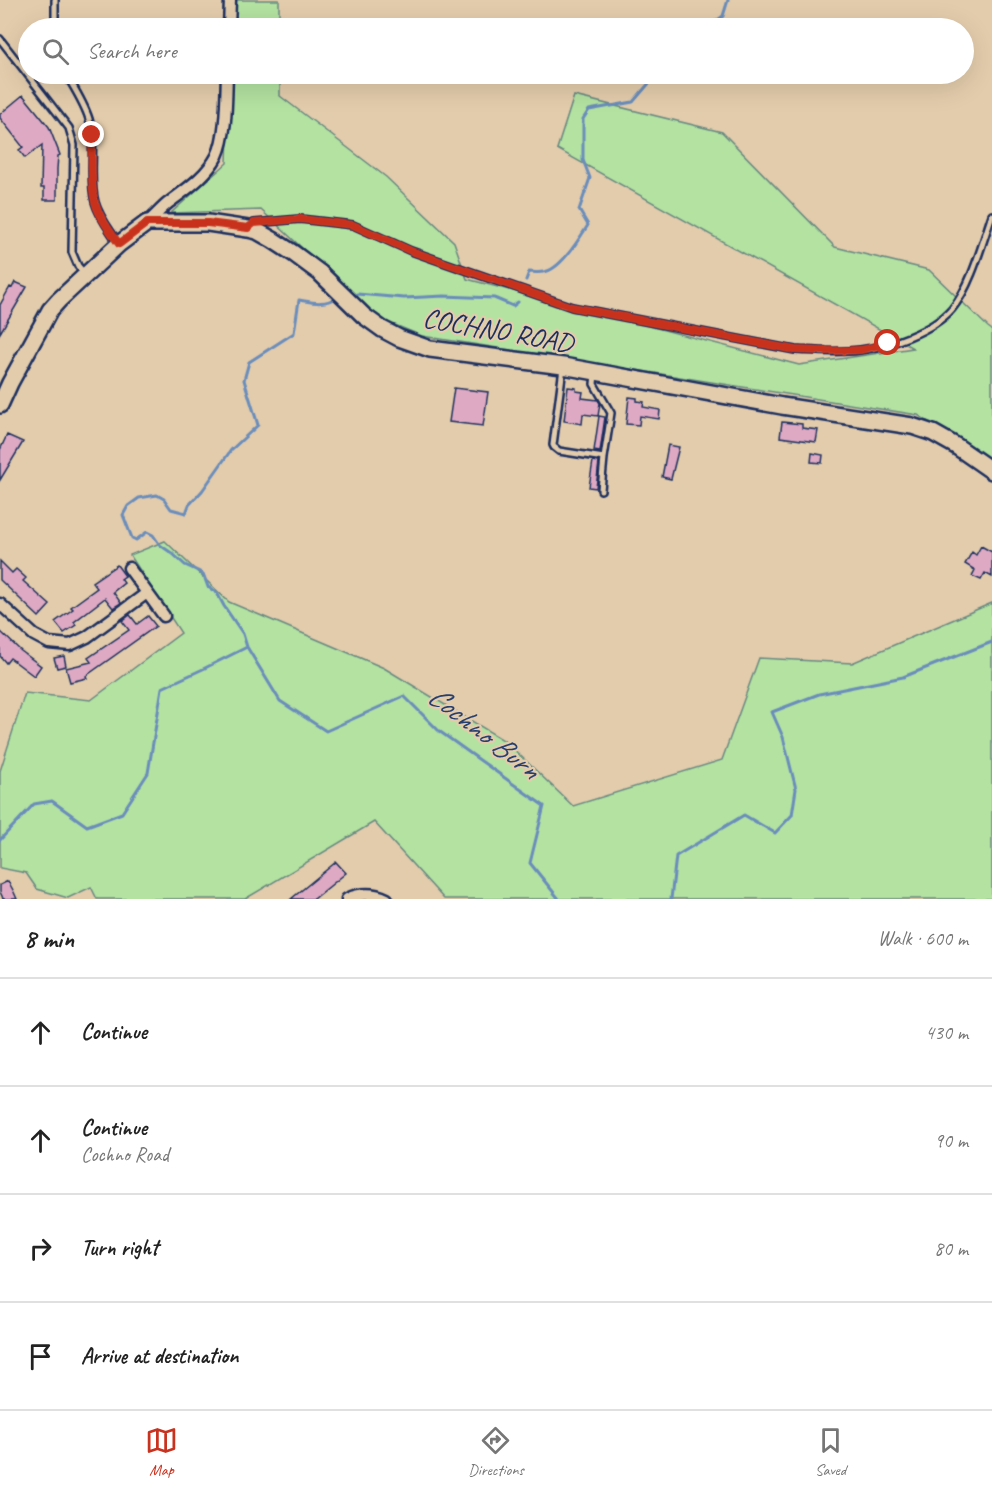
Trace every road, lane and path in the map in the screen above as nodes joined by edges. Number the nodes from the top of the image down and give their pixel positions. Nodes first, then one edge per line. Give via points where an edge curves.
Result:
1 (56, 0) edge
2 (230, 0) edge
3 (55, 18) edge
4 (229, 18) edge
5 (0, 39) edge
6 (18, 62) edge
7 (35, 84) edge
8 (71, 84) edge
9 (226, 84) edge
10 (992, 215) edge
11 (147, 223) junction
12 (248, 228) junction
13 (119, 244) junction
14 (86, 274) junction
15 (563, 366) junction
16 (596, 373) junction
17 (5, 380) edge
18 (0, 405) edge
19 (604, 458) junction
20 (992, 471) edge
21 (601, 490) dead end
22 (129, 568) dead end
23 (147, 592) junction
24 (0, 604) edge
25 (164, 616) dead end
26 (348, 899) edge
27 (387, 899) edge

1 - 3 lane
2 - 4 street
5 - 6 lane
7 - 14 lane via 69,128 74,145 72,252
8 - 13 lane via 92,135 95,204
9 - 11 street via 224,127 217,155 196,182
10 - 12 lane via 965,287 942,319 924,331 888,343 861,350 824,351 795,350 572,307 411,251 353,225 300,219 254,223
11 - 12 street, COCHNO ROAD via 208,223
11 - 13 street
12 - 15 street, COCHNO ROAD via 294,253 364,316 399,338 430,349
13 - 14 street
14 - 17 street via 50,310
15 - 16 street, COCHNO ROAD
15 - 19 lane via 553,445 559,452
16 - 19 lane via 594,384 611,413
16 - 20 street, COCHNO ROAD via 912,426 933,433
17 - 18 street
19 - 21 lane
22 - 23 street
23 - 24 street via 87,637 70,645 49,643 34,635
23 - 25 street
26 - 27 street via 378,895

